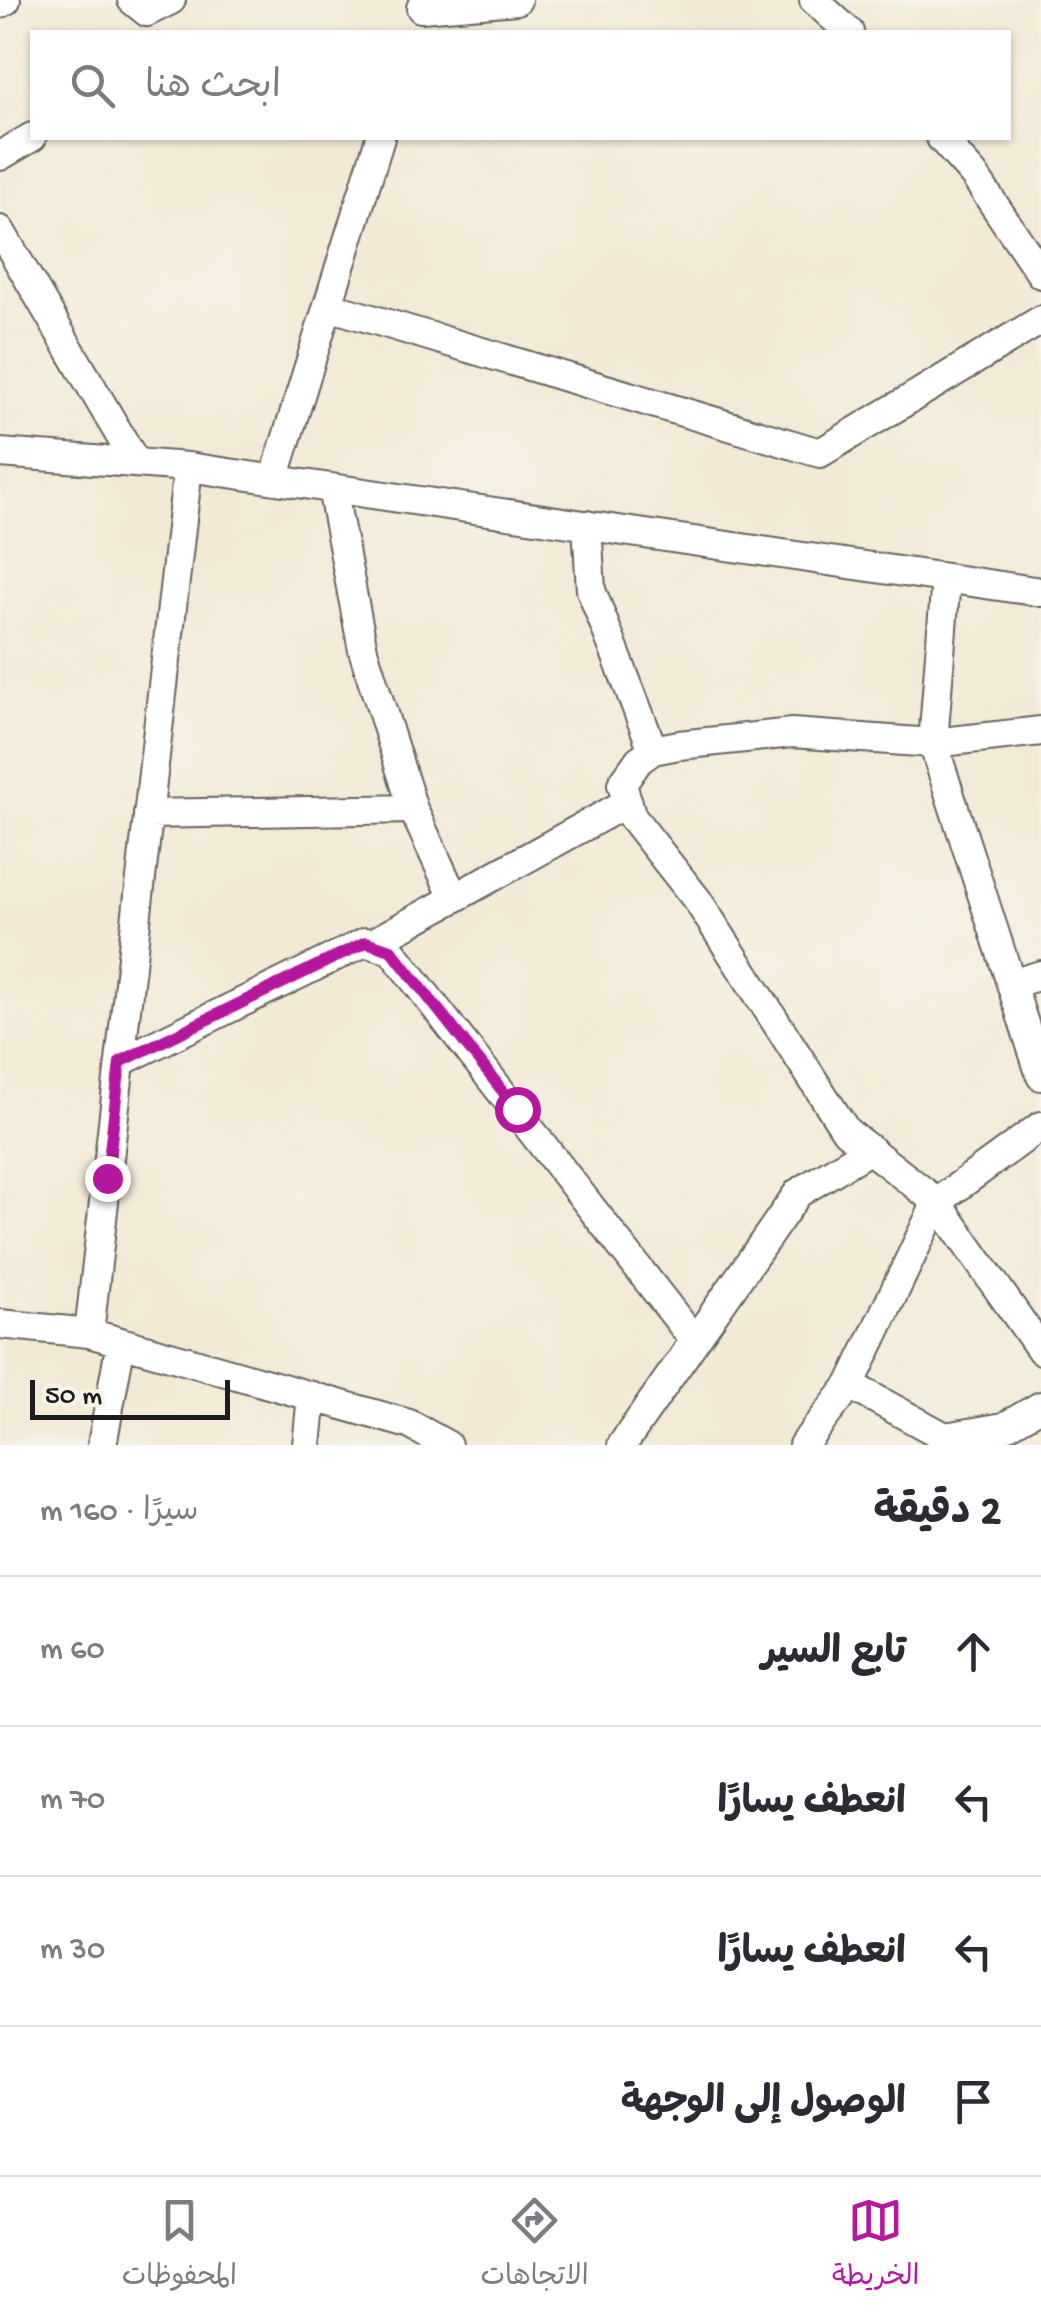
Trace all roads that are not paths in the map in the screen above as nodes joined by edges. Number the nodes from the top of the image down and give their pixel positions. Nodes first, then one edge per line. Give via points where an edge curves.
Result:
1 (132, 0) edge
2 (518, 0) edge
3 (814, 0) edge
4 (168, 12) edge
5 (419, 14) edge
6 (847, 30) edge
7 (30, 138) edge
8 (379, 140) edge
9 (942, 140) edge
10 (0, 156) edge
11 (0, 230) edge
12 (1041, 274) edge
13 (328, 306) junction
14 (1041, 320) edge
15 (0, 452) edge
16 (136, 463) junction
17 (188, 466) junction
18 (274, 479) junction
19 (332, 488) junction
20 (587, 525) junction
21 (946, 578) junction
22 (1041, 592) edge
23 (1041, 731) edge
24 (933, 743) junction
25 (653, 750) junction
26 (628, 802) junction
27 (413, 809) junction
28 (148, 814) junction
29 (454, 898) junction
30 (371, 944) junction
31 (1041, 976) edge
32 (1012, 984) junction
33 (120, 1062) junction
34 (1041, 1076) edge
35 (1041, 1126) edge
36 (870, 1150) junction
37 (937, 1202) junction
38 (0, 1324) edge
39 (89, 1333) junction
40 (694, 1340) junction
41 (121, 1342) junction
42 (1041, 1350) edge
43 (850, 1384) junction
44 (312, 1396) junction
45 (1041, 1406) edge
46 (979, 1439) edge
47 (102, 1445) edge
48 (307, 1445) edge
49 (447, 1445) edge
50 (622, 1445) edge
51 (803, 1445) edge

1 - 4 street via 147,12
2 - 5 street
3 - 6 street
7 - 10 street
8 - 13 street
9 - 12 street
11 - 16 street
13 - 14 street via 820,452
13 - 18 street
15 - 16 street
16 - 17 street
17 - 18 street
17 - 28 street
18 - 19 street
19 - 20 street
19 - 27 street via 363,650
20 - 21 street
20 - 25 street via 592,590
21 - 22 street
21 - 24 street
23 - 24 street
24 - 25 street via 792,733
24 - 32 street
25 - 26 street via 622,784
26 - 29 street
26 - 36 street via 846,1131
27 - 28 street
27 - 29 street
28 - 33 street
29 - 30 street
30 - 33 street
30 - 40 street via 391,950
31 - 32 street
32 - 34 street
33 - 39 street
35 - 37 street
36 - 37 street
36 - 40 street via 798,1193
37 - 42 street
37 - 43 street
38 - 39 street
39 - 41 street
40 - 50 street
41 - 44 street
41 - 47 street
43 - 46 street via 945,1437
43 - 51 street
44 - 48 street
44 - 49 street via 409,1424
45 - 46 street

